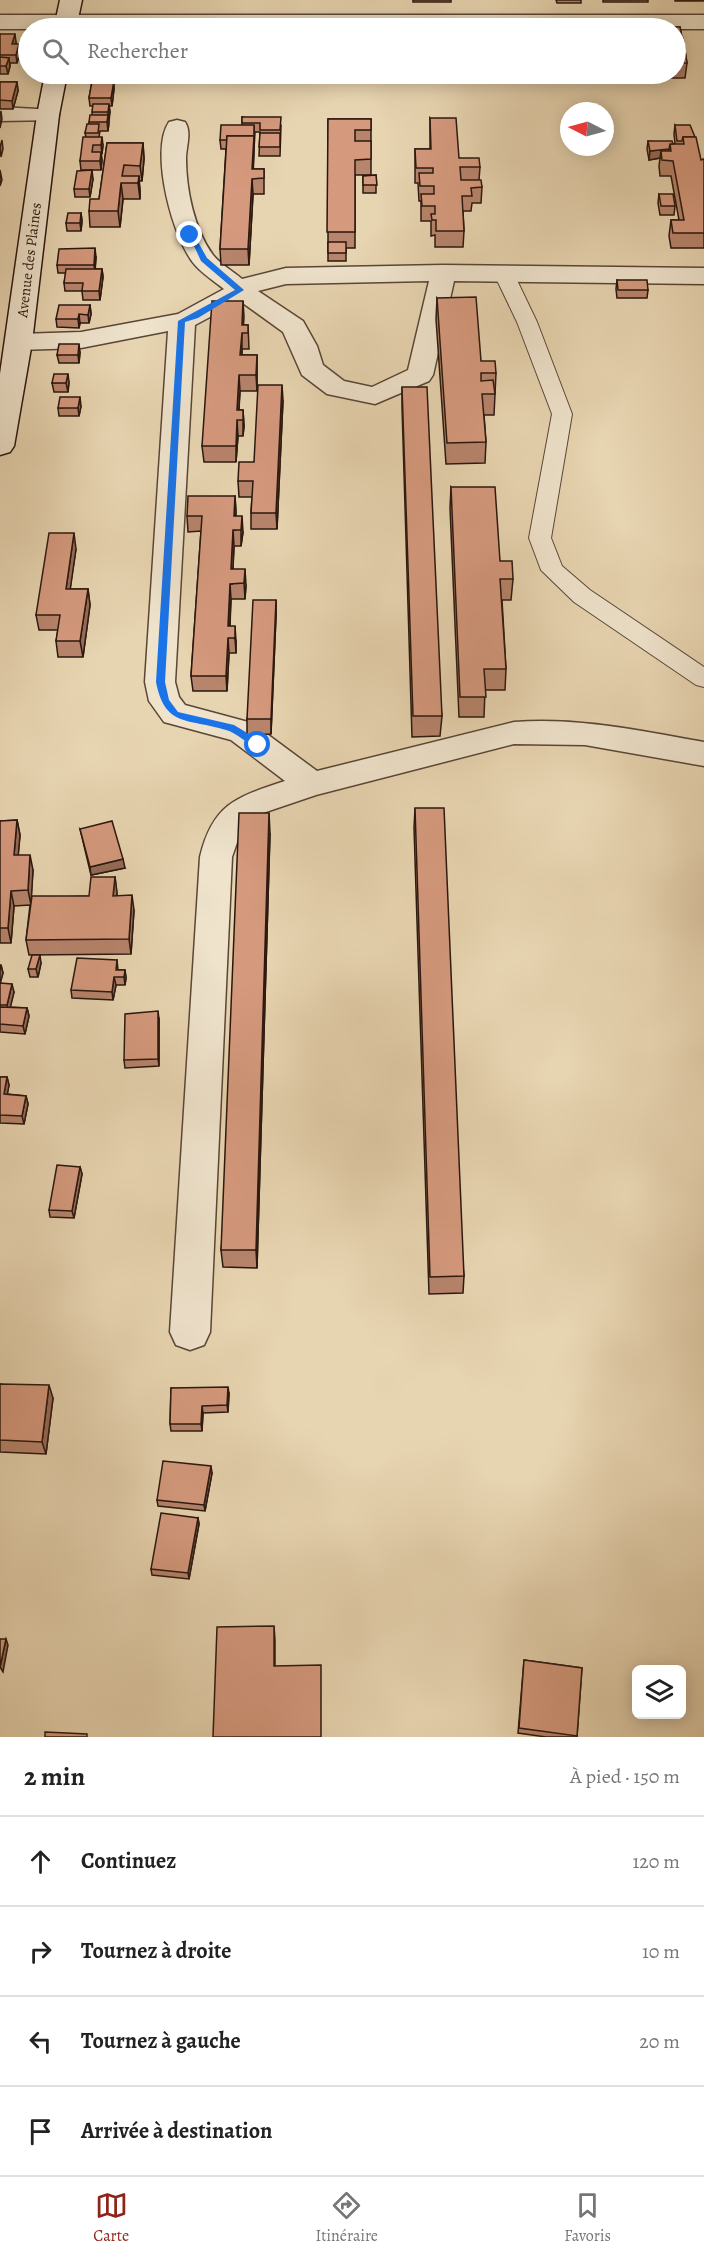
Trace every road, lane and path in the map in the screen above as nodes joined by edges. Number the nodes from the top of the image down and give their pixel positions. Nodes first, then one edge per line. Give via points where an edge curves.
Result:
1 (71, 0) edge
2 (600, 0) edge
3 (513, 11) edge
4 (67, 18) edge
5 (289, 18) edge
6 (571, 18) edge
7 (603, 18) edge
8 (0, 22) edge
9 (686, 22) edge
10 (704, 22) edge
11 (18, 23) edge
12 (54, 84) edge
13 (0, 114) edge
14 (48, 115) junction
15 (177, 127) dead end
16 (443, 273) junction
17 (505, 276) junction
18 (704, 276) edge
19 (240, 290) junction
20 (182, 321) junction
21 (19, 342) junction
22 (3, 410) edge
23 (0, 446) edge
24 (704, 679) edge
25 (704, 754) edge
26 (312, 784) junction
27 (190, 1332) dead end

1 - 4 street
2 - 7 street
3 - 5 street
3 - 6 street
8 - 11 street
9 - 10 street
12 - 14 street, Avenue des Plaines
13 - 14 street
14 - 21 street, Avenue des Plaines
15 - 19 street via 177,195 190,235 204,260
16 - 17 street
16 - 19 street via 286,276 254,282
16 - 19 street via 420,375 375,396 336,388 311,369 294,327
17 - 18 street
17 - 24 lane via 528,322 562,414 540,538 552,570 582,596
19 - 20 street
20 - 21 street via 81,340
20 - 26 street via 160,682 164,701 175,714 241,732
21 - 22 street, Avenue des Plaines
22 - 23 street, Avenue des Plaines
25 - 26 street via 542,730 514,733
26 - 27 street via 249,805 230,822 216,857

